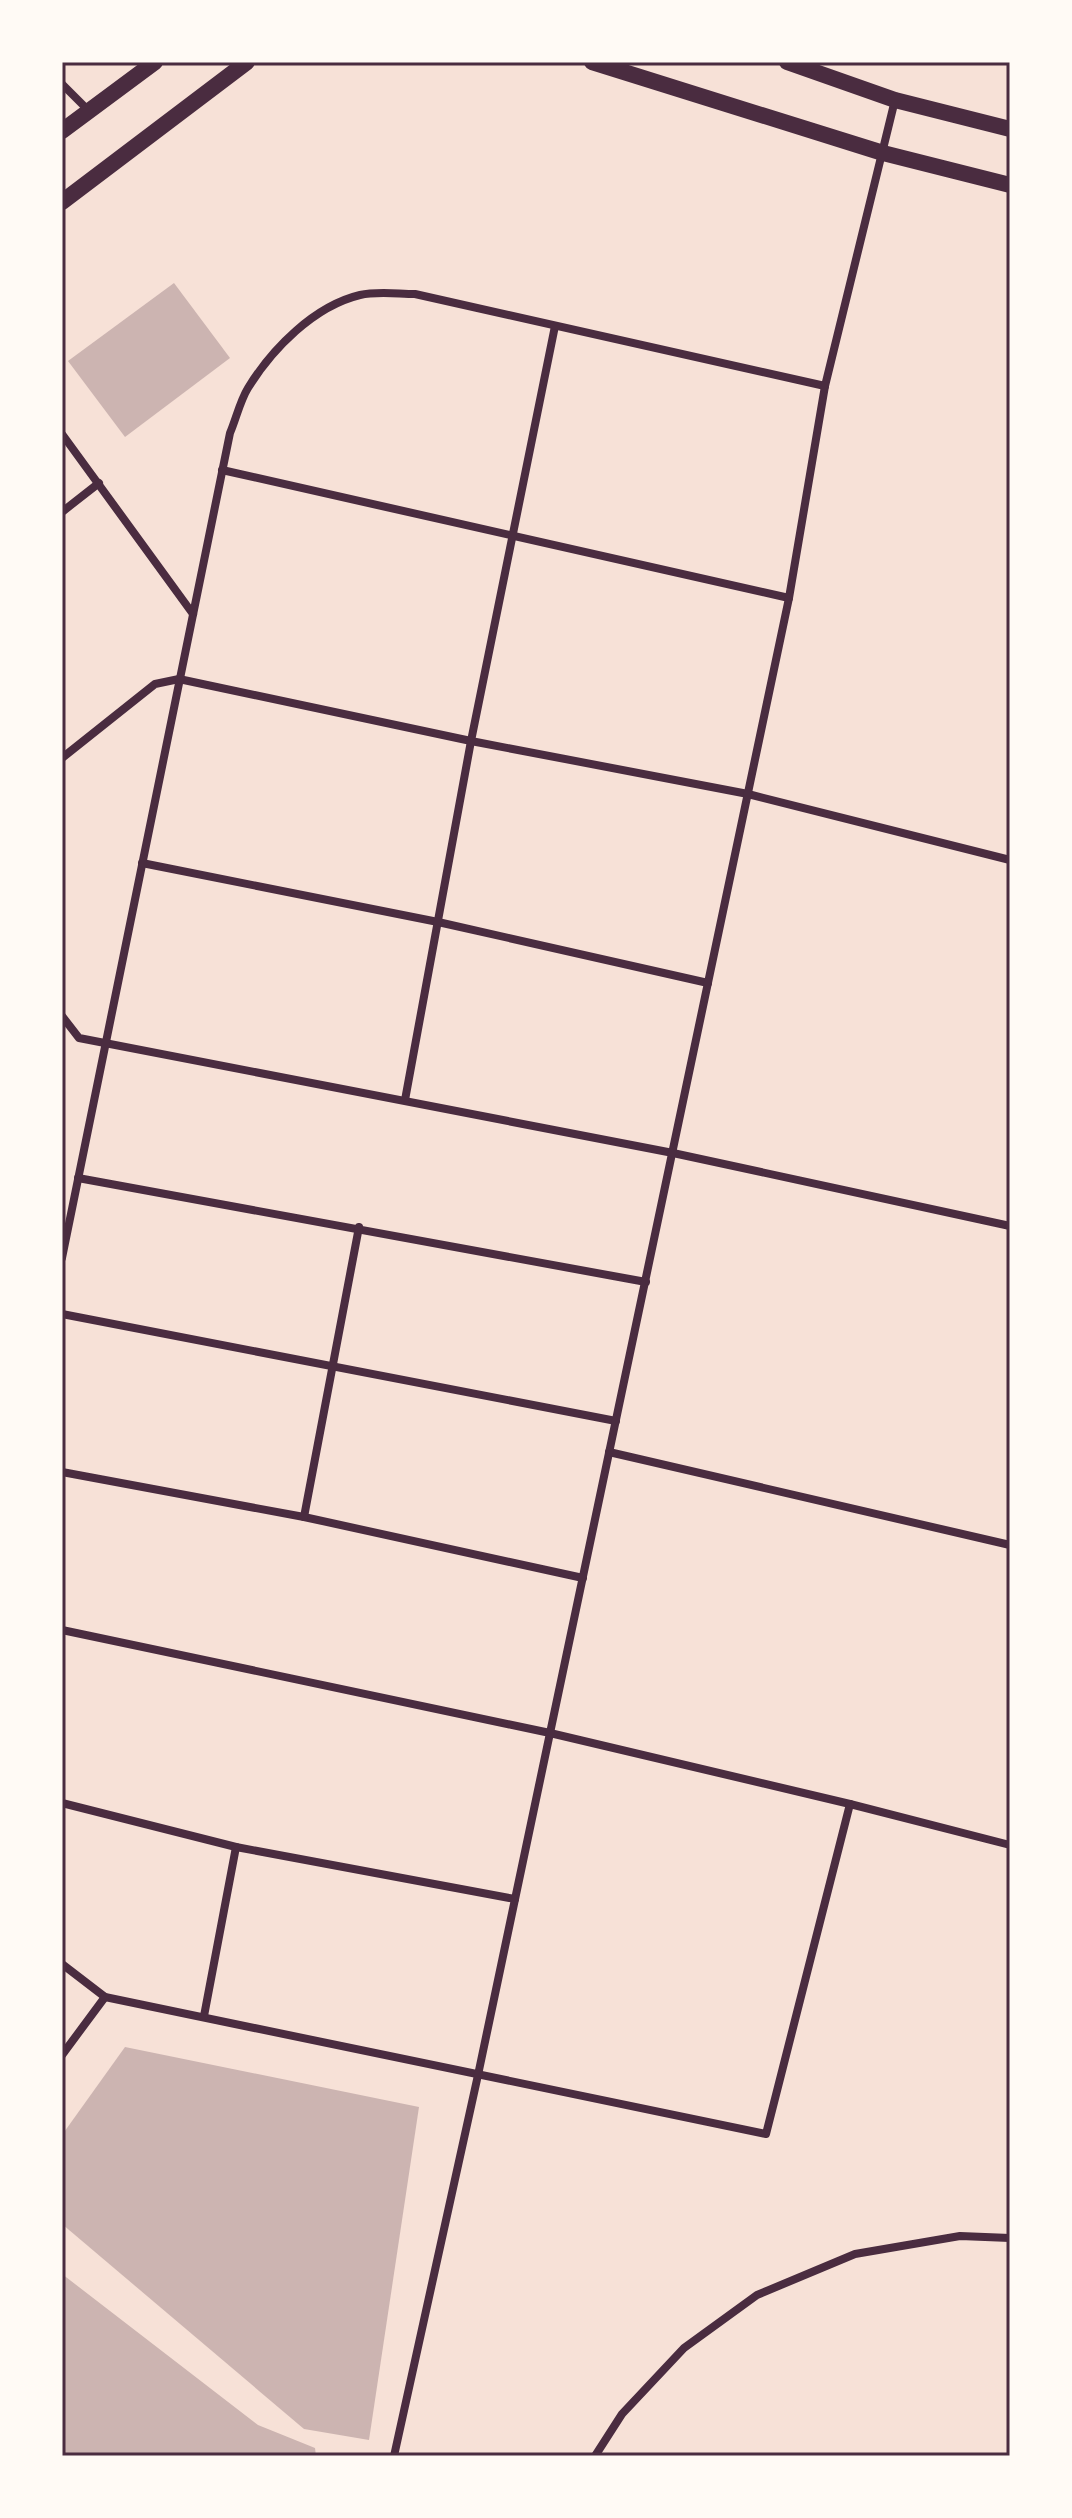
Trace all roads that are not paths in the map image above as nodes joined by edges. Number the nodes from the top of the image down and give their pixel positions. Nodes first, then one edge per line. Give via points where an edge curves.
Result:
1 (155, 62) edge
2 (247, 62) edge
3 (592, 62) edge
4 (794, 64) edge
5 (62, 84) edge
6 (895, 100) junction
7 (89, 111) junction
8 (1010, 129) edge
9 (62, 131) edge
10 (883, 153) junction
11 (1010, 185) edge
12 (62, 202) edge
13 (555, 326) junction
14 (825, 386) junction
15 (62, 434) edge
16 (222, 470) junction
17 (99, 483) junction
18 (62, 512) edge
19 (513, 536) junction
20 (789, 598) junction
21 (193, 614) junction
22 (179, 679) junction
23 (471, 741) junction
24 (62, 758) edge
25 (748, 794) junction
26 (1010, 860) edge
27 (142, 863) junction
28 (438, 922) junction
29 (708, 983) junction
30 (62, 1016) edge
31 (106, 1041) junction
32 (405, 1100) junction
33 (673, 1153) junction
34 (78, 1178) junction
35 (1010, 1224) edge
36 (359, 1227) junction
37 (62, 1258) edge
38 (646, 1282) junction
39 (62, 1314) edge
40 (332, 1365) junction
41 (616, 1421) junction
42 (609, 1452) junction
43 (62, 1472) edge
44 (304, 1517) junction
45 (1010, 1545) edge
46 (583, 1578) junction
47 (62, 1630) edge
48 (550, 1733) junction
49 (62, 1803) edge
50 (850, 1804) junction
51 (1010, 1845) edge
52 (236, 1847) junction
53 (515, 1899) junction
54 (62, 1964) edge
55 (105, 1997) junction
56 (204, 2016) junction
57 (62, 2055) edge
58 (478, 2075) junction
59 (1010, 2238) edge
60 (394, 2456) edge
61 (595, 2456) edge

1 - 7 main road
2 - 12 main road
3 - 10 main road
4 - 6 main road
5 - 7 street
6 - 8 main road
6 - 10 street
7 - 9 main road
10 - 11 main road
10 - 14 street
13 - 14 street
13 - 16 street via 415,294 363,294 335,303 278,350 247,389
13 - 19 street
14 - 20 street
15 - 17 street
16 - 19 street
16 - 21 street
17 - 18 street
17 - 21 street
19 - 20 street
19 - 23 street
20 - 25 street
21 - 22 street
22 - 23 street
22 - 24 street via 155,684
22 - 27 street
23 - 25 street
23 - 28 street
25 - 26 street
25 - 29 street
27 - 28 street
27 - 31 street
28 - 29 street
28 - 32 street
29 - 33 street
30 - 31 street via 79,1038
31 - 32 street
31 - 34 street
32 - 33 street
33 - 35 street
33 - 38 street
34 - 36 street
34 - 37 street
36 - 38 street
36 - 40 street
38 - 41 street
39 - 40 street
40 - 41 street
40 - 44 street
41 - 42 street
42 - 45 street
42 - 46 street
43 - 44 street
44 - 46 street
46 - 48 street
47 - 48 street
48 - 50 street
48 - 53 street
49 - 52 street
50 - 51 street
50 - 58 street via 766,2134
52 - 53 street
52 - 56 street
53 - 58 street
54 - 55 street
55 - 56 street
55 - 57 street
56 - 58 street
58 - 60 street
59 - 61 street via 960,2236 855,2254 757,2295 684,2348 622,2414

